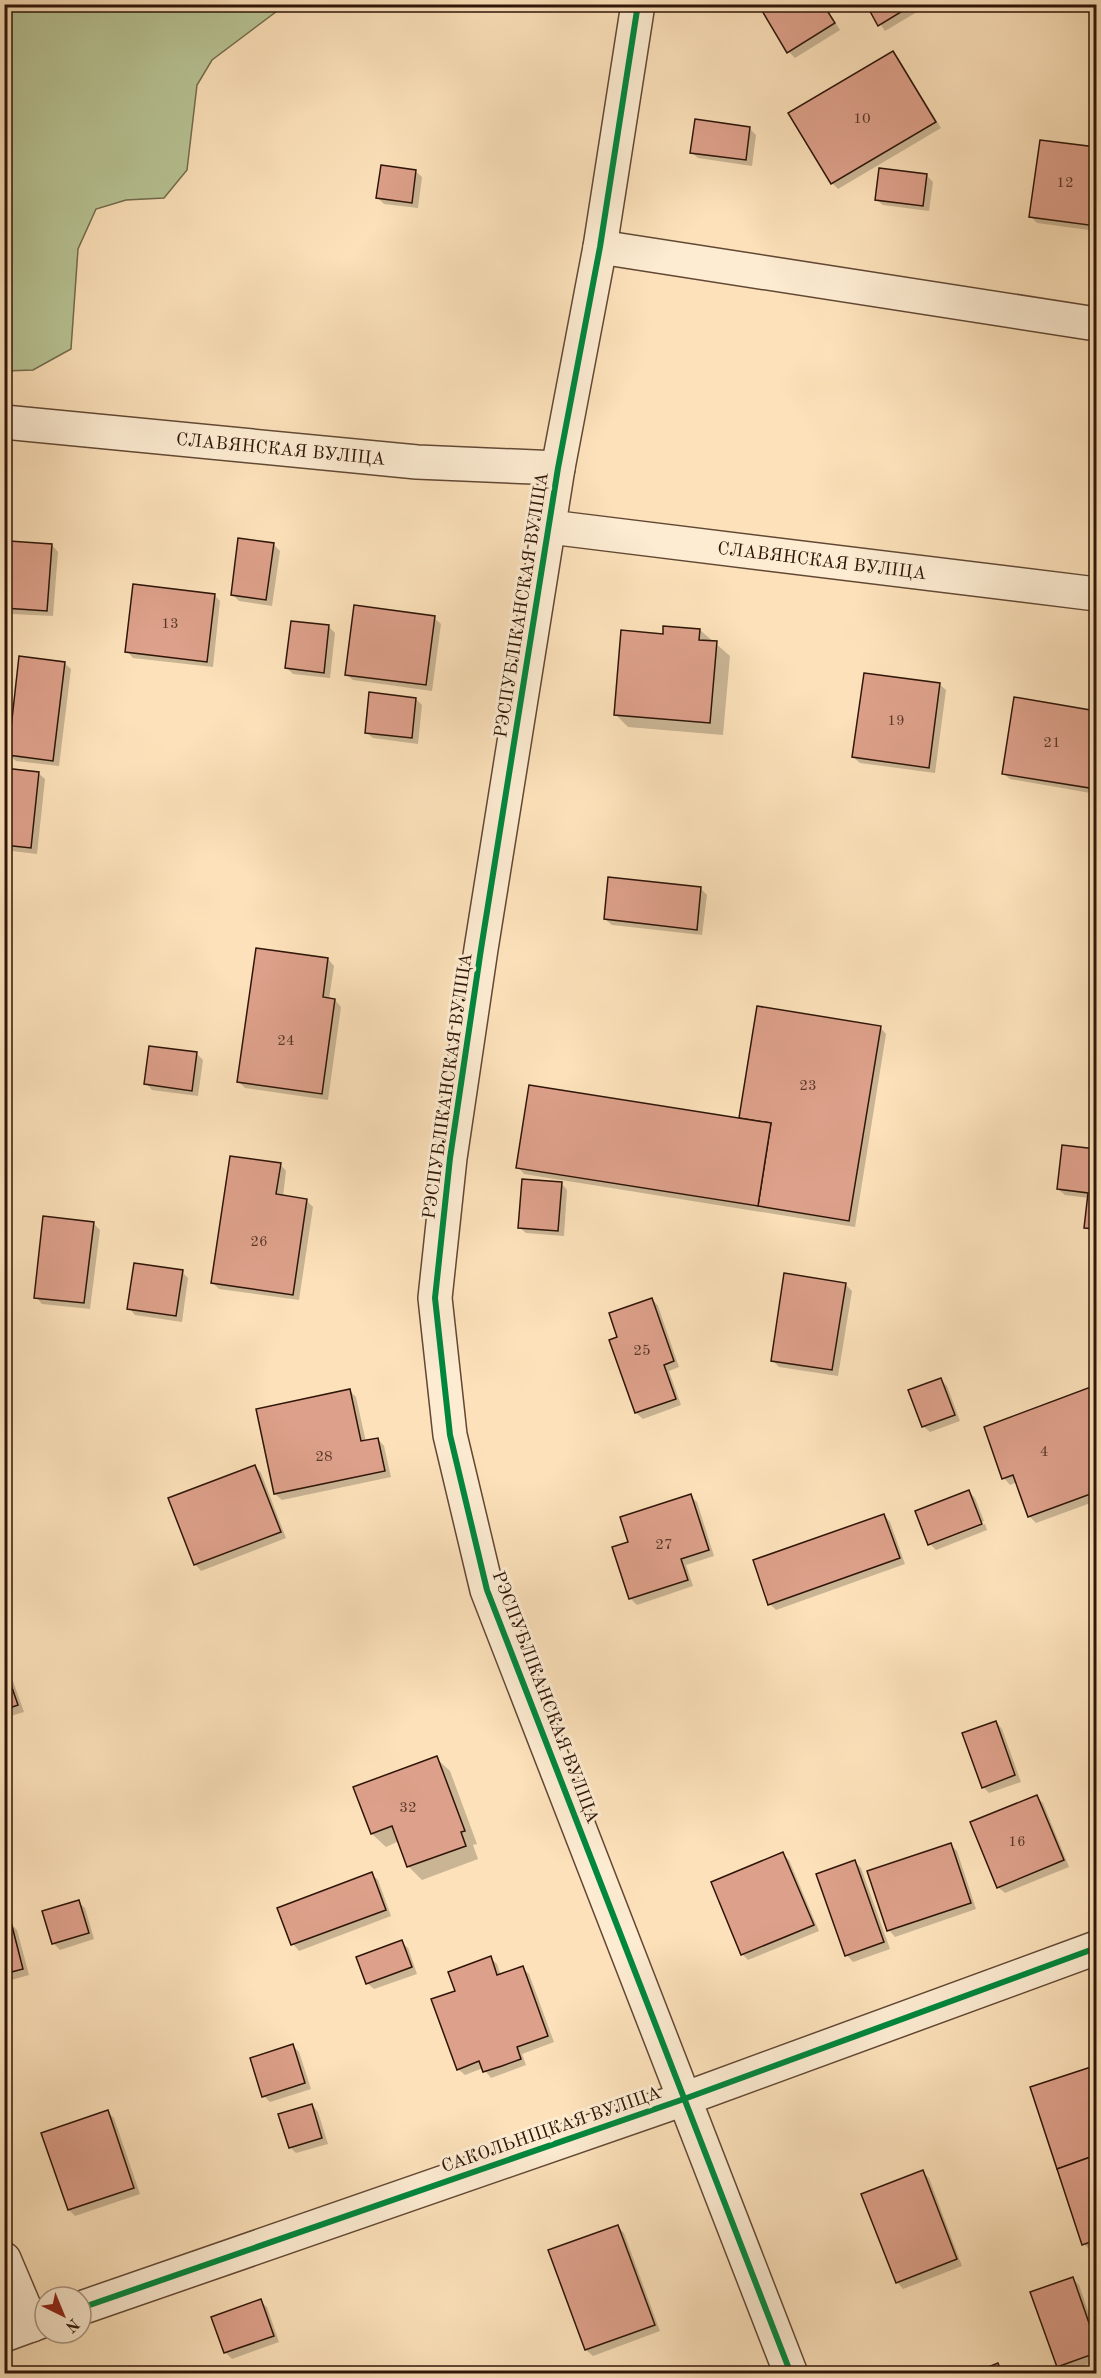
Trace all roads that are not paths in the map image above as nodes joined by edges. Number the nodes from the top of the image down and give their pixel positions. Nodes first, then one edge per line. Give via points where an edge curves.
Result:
1 (638, 4) edge
2 (600, 247) junction
3 (1096, 324) edge
4 (4, 422) edge
5 (558, 468) junction
6 (550, 527) junction
7 (1096, 594) edge
8 (1096, 1948) edge
9 (684, 2098) junction
10 (4, 2259) edge
11 (93, 2304) edge
12 (27, 2327) edge
13 (791, 2373) edge

1 - 2 street, РЭСПУБЛІКАНСКАЯ ВУЛІЦА
2 - 3 street
2 - 5 street, РЭСПУБЛІКАНСКАЯ ВУЛІЦА
4 - 5 street, СЛАВЯНСКАЯ ВУЛІЦА via 417,462
5 - 6 street, РЭСПУБЛІКАНСКАЯ ВУЛІЦА
6 - 7 street, СЛАВЯНСКАЯ ВУЛІЦА
6 - 9 street, РЭСПУБЛІКАНСКАЯ ВУЛІЦА via 450,1158 435,1298 450,1435 487,1590
8 - 9 street, САКОЛЬНІЦКАЯ ВУЛІЦА
9 - 11 street, САКОЛЬНІЦКАЯ ВУЛІЦА
9 - 13 street, РЭСПУБЛІКАНСКАЯ ВУЛІЦА
10 - 12 street

